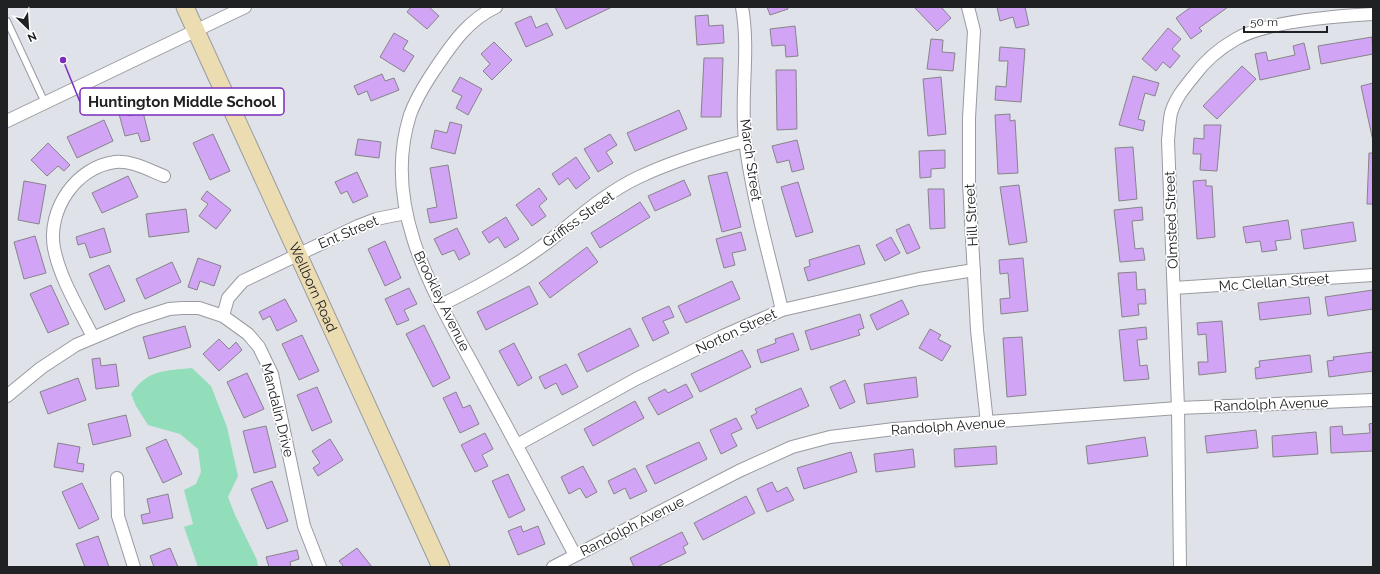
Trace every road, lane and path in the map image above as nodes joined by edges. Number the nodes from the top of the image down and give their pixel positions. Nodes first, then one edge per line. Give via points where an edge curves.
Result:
1 (184, 7) edge
2 (245, 7) edge
3 (496, 7) edge
4 (742, 7) edge
5 (968, 7) edge
6 (232, 10) edge
7 (1336, 12) edge
8 (1373, 14) edge
9 (7, 21) edge
10 (195, 30) junction
11 (45, 103) junction
12 (7, 121) edge
13 (745, 141) junction
14 (164, 176) dead end
15 (406, 212) junction
16 (298, 254) junction
17 (974, 270) junction
18 (1373, 275) edge
19 (1174, 288) junction
20 (441, 305) junction
21 (782, 310) junction
22 (223, 316) junction
23 (93, 337) junction
24 (7, 396) edge
25 (1373, 400) edge
26 (1178, 408) junction
27 (987, 423) junction
28 (517, 445) junction
29 (117, 478) dead end
30 (575, 555) junction
31 (134, 567) edge
32 (320, 567) edge
33 (441, 567) edge
34 (553, 567) edge
35 (1180, 567) edge

1 - 10 street, Wellborn Road
2 - 6 street
3 - 15 street, Brookley Avenue via 479,17 455,40 416,99 403,146
4 - 13 street, March Street via 746,47 743,118
5 - 17 street, Hill Street via 974,31 969,118 969,183
6 - 10 street
7 - 8 street, Olmsted Street
7 - 19 street, Olmsted Street via 1268,28 1236,39 1198,70 1177,98 1171,113 1168,140
9 - 11 lane
10 - 11 street
10 - 16 street, Wellborn Road
11 - 12 street
13 - 20 street, Griffiss Street via 694,154 638,177 586,209 552,238 506,270
13 - 21 street, March Street
14 - 23 street via 134,164 116,162 96,167 80,177 58,210 53,228 58,264
15 - 16 street, Ent Street via 376,219
15 - 20 street, Brookley Avenue via 418,257
16 - 22 street, Ent Street via 243,281 228,298
16 - 33 street, Wellborn Road
17 - 21 street, Norton Street via 918,279
17 - 27 street, Hill Street via 977,330
18 - 19 street, Mc Clellan Street
19 - 26 street, Olmsted Street
20 - 28 street, Brookley Avenue
21 - 28 street, Norton Street via 636,379
22 - 23 street, Mandalin Drive via 198,308 169,309
22 - 32 street, Mandalin Drive via 252,338 265,357 272,374 304,526
23 - 24 street, Mandalin Drive via 58,356
25 - 26 street, Randolph Avenue
26 - 27 street, Randolph Avenue
26 - 35 street, Olmsted Street
27 - 30 street, Randolph Avenue via 894,429 837,436 792,447 739,471
28 - 30 street, Brookley Avenue
29 - 31 street via 118,516
30 - 34 street, Randolph Avenue

